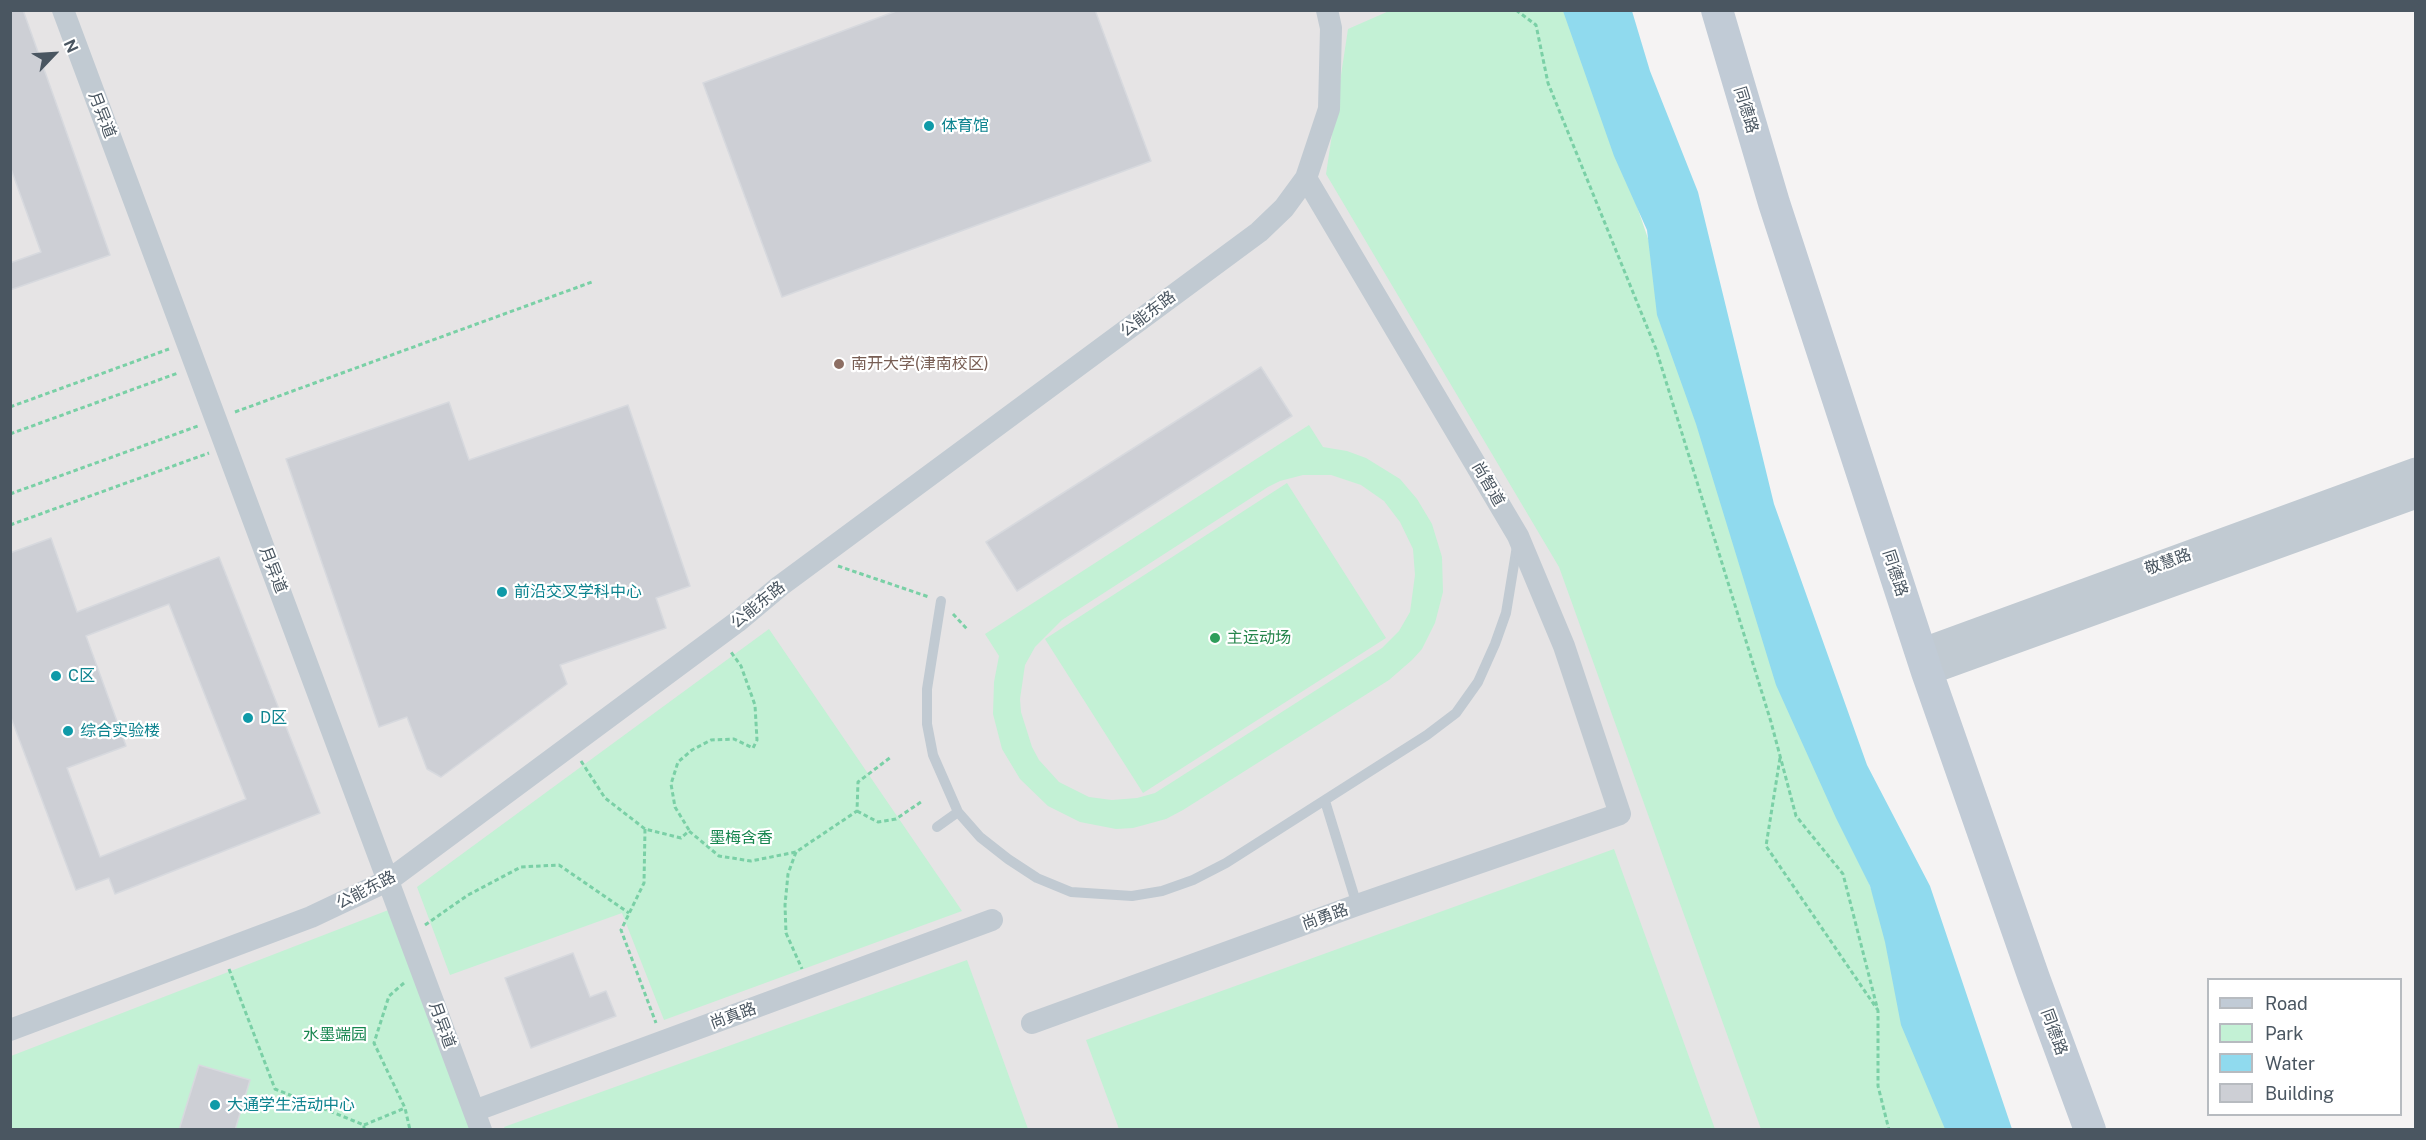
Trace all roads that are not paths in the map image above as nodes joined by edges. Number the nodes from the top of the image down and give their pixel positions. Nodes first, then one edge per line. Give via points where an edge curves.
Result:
1 (63, 10) edge
2 (1327, 10) edge
3 (1717, 10) edge
4 (1738, 10) edge
5 (1306, 178) junction
6 (2415, 471) edge
7 (2415, 495) edge
8 (1518, 536) junction
9 (941, 601) road end
10 (1932, 659) junction
11 (1325, 801) junction
12 (958, 812) junction
13 (1620, 814) joint
14 (936, 827) dead end
15 (389, 880) junction
16 (1357, 905) junction
17 (992, 920) dead end
18 (1032, 1023) dead end
19 (10, 1030) edge
20 (477, 1120) edge
21 (2090, 1130) edge
22 (2108, 1130) edge

1 - 15 street, 月异道
2 - 5 street, 公能东路 via 1331,28 1329,109
3 - 10 main road, 同德路 via 1778,214
4 - 10 main road, 同德路
5 - 8 street, 尚智道
5 - 15 street, 公能东路 via 1284,208 1259,232
6 - 10 street, 敬慧路
7 - 10 street, 敬慧路
8 - 11 lane via 1506,613 1478,682 1456,713
8 - 13 street, 尚智道 via 1564,646
9 - 12 lane via 927,689 927,724 933,755
10 - 21 main road, 同德路 via 2026,956
10 - 22 main road, 同德路
11 - 12 lane via 1193,880 1132,896 1071,892 1037,878 980,837
11 - 16 lane
12 - 14 lane
13 - 16 street, 尚勇路
15 - 19 street, 公能东路 via 311,917
15 - 20 street, 月异道
16 - 18 street, 尚勇路
17 - 20 street, 尚真路 via 663,1041

